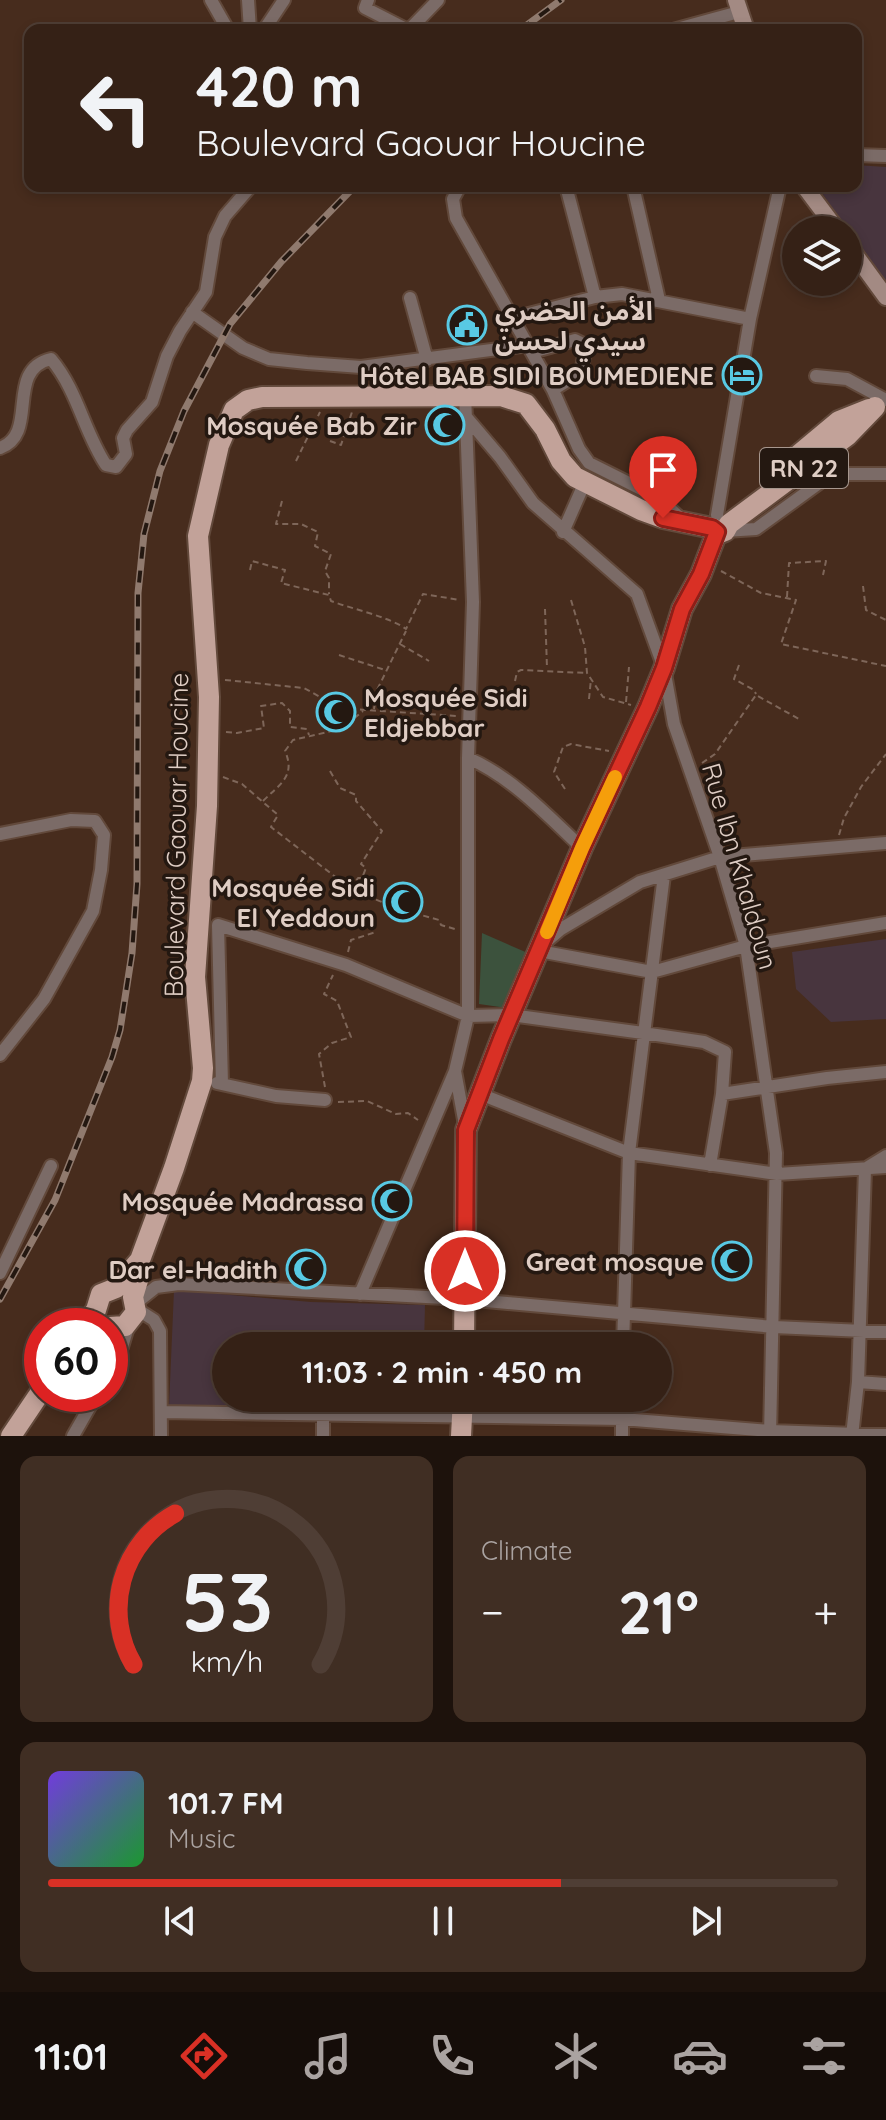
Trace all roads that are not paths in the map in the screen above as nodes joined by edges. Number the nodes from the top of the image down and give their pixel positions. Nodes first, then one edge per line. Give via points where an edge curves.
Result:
1 (211, 0) edge
2 (248, 0) edge
3 (284, 0) edge
4 (368, 0) edge
5 (438, 0) edge
6 (737, 6) edge
7 (225, 24) edge
8 (250, 24) edge
9 (268, 24) edge
10 (396, 24) edge
11 (414, 24) edge
12 (689, 24) edge
13 (862, 155) edge
14 (886, 156) edge
15 (246, 192) edge
16 (457, 192) edge
17 (568, 192) edge
18 (634, 192) edge
19 (779, 192) edge
20 (808, 192) edge
21 (826, 216) edge
22 (862, 264) edge
23 (595, 297) junction
24 (886, 297) edge
25 (410, 298) dead end
26 (659, 300) junction
27 (192, 312) junction
28 (513, 318) junction
29 (750, 319) junction
30 (530, 348) junction
31 (427, 360) junction
32 (816, 376) dead end
33 (553, 390) junction
34 (465, 394) junction
35 (883, 406) edge
36 (466, 417) junction
37 (0, 448) edge
38 (886, 474) edge
39 (585, 482) junction
40 (685, 522) junction
41 (721, 524) junction
42 (563, 532) junction
43 (664, 668) junction
44 (468, 758) junction
45 (0, 834) edge
46 (886, 843) edge
47 (582, 848) junction
48 (720, 857) junction
49 (664, 875) junction
50 (886, 923) edge
51 (746, 946) junction
52 (540, 948) junction
53 (652, 972) junction
54 (511, 1015) junction
55 (468, 1016) junction
56 (643, 1033) junction
57 (0, 1055) edge
58 (455, 1071) junction
59 (886, 1072) edge
60 (212, 1082) junction
61 (768, 1087) junction
62 (480, 1094) junction
63 (722, 1094) junction
64 (326, 1100) road end
65 (466, 1130) junction
66 (629, 1153) junction
67 (886, 1156) edge
68 (710, 1165) junction
69 (51, 1166) dead end
70 (886, 1167) edge
71 (865, 1169) junction
72 (777, 1174) junction
73 (0, 1273) edge
74 (360, 1294) junction
75 (464, 1299) junction
76 (119, 1308) edge
77 (126, 1308) edge
78 (624, 1312) junction
79 (128, 1315) edge
80 (774, 1327) junction
81 (859, 1331) junction
82 (464, 1332) edge
83 (623, 1332) edge
84 (886, 1332) edge
85 (858, 1382) junction
86 (886, 1384) edge
87 (27, 1412) edge
88 (43, 1412) edge
89 (87, 1412) edge
90 (161, 1412) junction
91 (622, 1412) edge
92 (323, 1416) junction
93 (462, 1417) edge
94 (622, 1419) junction
95 (770, 1434) edge
96 (852, 1434) edge
97 (886, 1435) edge
98 (11, 1436) edge
99 (27, 1436) edge
100 (73, 1436) edge
101 (161, 1436) edge
102 (323, 1436) edge
103 (622, 1436) edge

1 - 7 street
2 - 8 street
3 - 9 street
4 - 10 street via 365,8
5 - 11 street
6 - 12 street
13 - 14 street
15 - 27 street via 215,237 206,292
16 - 28 street via 456,218
17 - 23 street
18 - 26 street
19 - 29 street
20 - 21 main road
22 - 24 main road
23 - 26 street via 622,294
23 - 28 street
25 - 31 street
26 - 29 street
27 - 31 street via 243,348 269,359 361,367
27 - 37 street via 167,356 152,402 123,438 126,454 116,467 106,465 100,456 83,413 51,359 42,361 24,384 19,430 8,446
28 - 30 street
29 - 41 street
30 - 31 street
30 - 33 street
30 - 33 street via 575,340 583,344 582,369
32 - 35 street via 847,379
33 - 40 street via 589,463 659,498
34 - 36 street
34 - 39 main road, Boulevard Gaouar Houcine via 526,404 561,461
34 - 60 main road, Boulevard Gaouar Houcine via 262,397 234,410 219,445 198,536 208,678 208,776 195,977
35 - 41 main road, RN 22 via 839,421
36 - 42 street, Rue Ibn Khaldoun via 533,503
36 - 44 street via 473,602
38 - 41 street via 844,474 822,481 756,529
39 - 40 main road, Boulevard Gaouar Houcine via 641,510
39 - 42 street
40 - 41 main road, Boulevard Gaouar Houcine
41 - 43 main road, RN 22 via 682,609
42 - 43 street, Rue Ibn Khaldoun via 637,594
43 - 47 main road, RN 22
43 - 48 street, Rue Ibn Khaldoun via 674,724
44 - 47 street via 488,766
44 - 55 street
45 - 57 street via 71,820 95,821 104,835 93,911 44,999
46 - 48 street
47 - 52 main road, RN 22
48 - 49 street
48 - 51 street, Rue Ibn Khaldoun
49 - 52 street via 640,882 561,929
49 - 53 street
50 - 51 street
51 - 53 street
51 - 61 street, Rue Ibn Khaldoun
52 - 53 street
52 - 54 main road, RN 22
53 - 56 street
54 - 55 street
54 - 56 street
54 - 62 main road, RN 22
55 - 58 street
55 - 60 street via 342,964 218,925
56 - 63 street via 704,1042 725,1052
56 - 66 street
58 - 65 street
58 - 74 street
59 - 61 street
60 - 64 street
60 - 76 main road, Boulevard Gaouar Houcine
61 - 63 street
61 - 72 street, Rue Ibn Khaldoun
62 - 65 main road, RN 22
62 - 66 street
63 - 68 street
65 - 75 main road, RN 22
66 - 68 street
66 - 78 street
67 - 71 street
68 - 72 street
69 - 73 street
70 - 71 street
71 - 72 street
71 - 81 street
72 - 80 street, Rue Ibn Khaldoun
74 - 75 street
74 - 77 street via 179,1284 156,1287
75 - 78 street
75 - 82 main road, RN 22
78 - 80 street
78 - 83 street
79 - 90 street via 143,1313 159,1327
80 - 81 street
80 - 95 street, Rue Ibn Khaldoun
81 - 84 street
81 - 85 street
85 - 86 street
85 - 96 street
87 - 98 main road
88 - 99 main road
89 - 100 street
90 - 92 street
90 - 101 street
91 - 94 street
92 - 93 street
92 - 102 street
93 - 94 street
94 - 95 street
94 - 103 street
95 - 96 street
96 - 97 street

